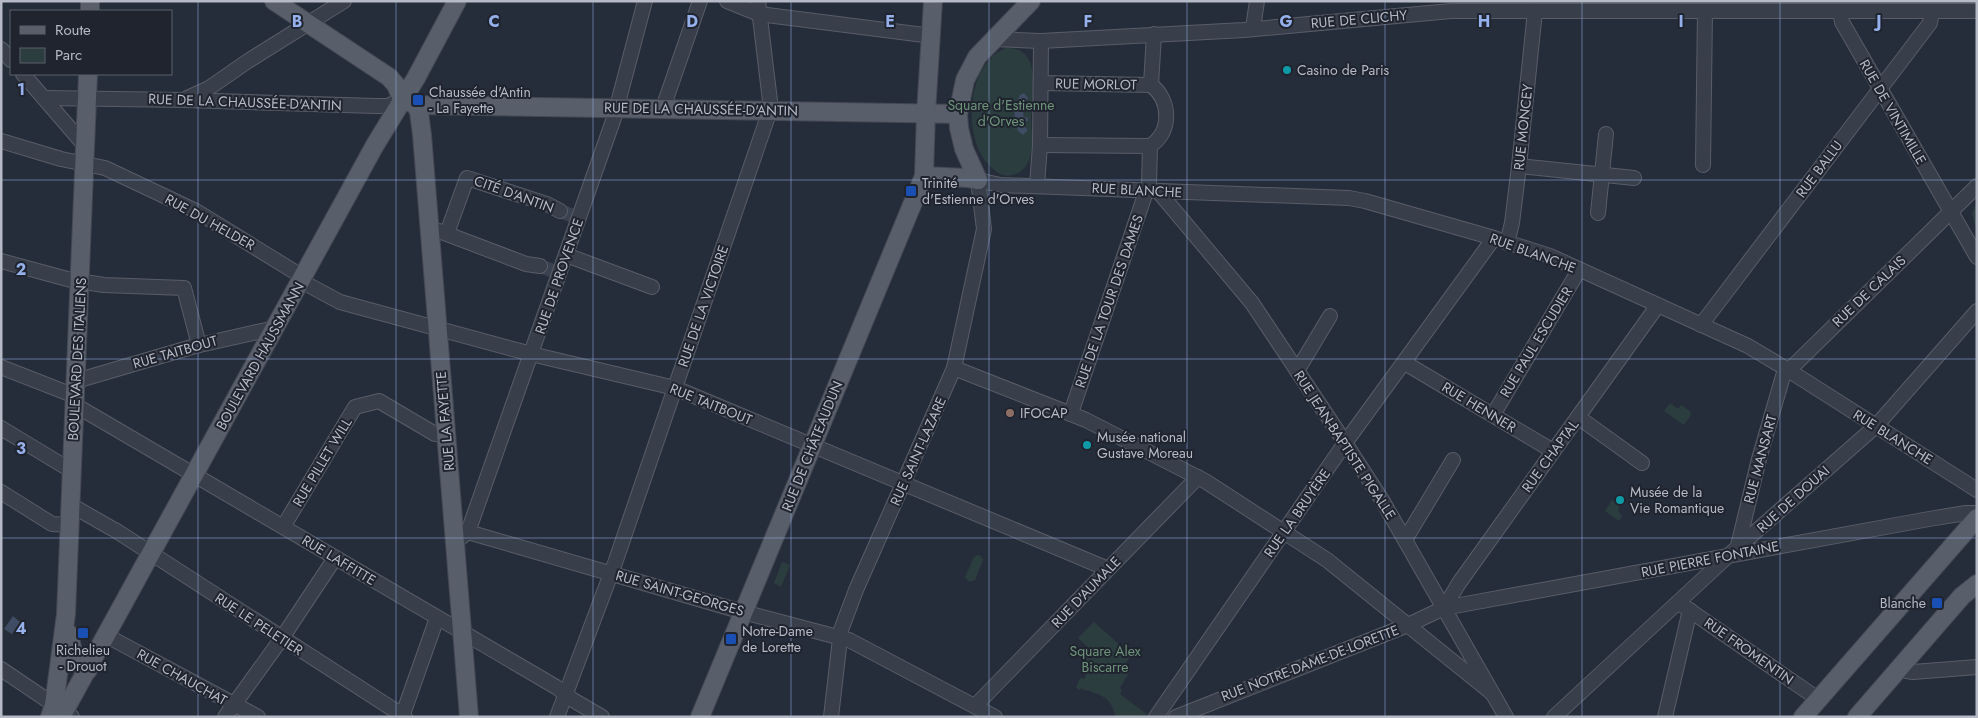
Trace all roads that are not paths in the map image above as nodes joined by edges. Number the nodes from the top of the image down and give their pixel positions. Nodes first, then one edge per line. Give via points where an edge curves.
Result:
1 (274, 1) edge
2 (457, 1) edge
3 (644, 1) edge
4 (700, 1) edge
5 (727, 1) edge
6 (934, 1) edge
7 (1031, 1) edge
8 (1257, 1) edge
9 (1393, 1) edge
10 (340, 4) edge
11 (1507, 6) edge
12 (1642, 6) edge
13 (1763, 6) edge
14 (758, 8) edge
15 (1536, 11) junction
16 (1704, 11) junction
17 (1840, 11) junction
18 (1932, 11) junction
19 (1977, 11) edge
20 (1391, 16) junction
21 (308, 23) junction
22 (1253, 28) junction
23 (1154, 34) junction
24 (932, 36) junction
25 (994, 39) junction
26 (1041, 41) junction
27 (1, 49) edge
28 (10, 59) edge
29 (24, 75) edge
30 (88, 75) edge
31 (1040, 83) junction
32 (1151, 85) junction
33 (1880, 88) junction
34 (44, 98) junction
35 (87, 99) junction
36 (184, 100) junction
37 (409, 102) junction
38 (616, 108) junction
39 (663, 108) junction
40 (769, 110) junction
41 (926, 113) junction
42 (958, 114) junction
43 (1606, 134) dead end
44 (1, 141) edge
45 (1040, 145) junction
46 (1150, 146) junction
47 (85, 155) junction
48 (1704, 165) dead end
49 (1519, 166) junction
50 (1602, 175) junction
51 (924, 176) junction
52 (1634, 178) dead end
53 (978, 180) junction
54 (1037, 186) junction
55 (1977, 186) edge
56 (1152, 191) junction
57 (1950, 211) junction
58 (1598, 213) dead end
59 (570, 215) junction
60 (428, 228) junction
61 (447, 233) junction
62 (1500, 241) junction
63 (566, 255) junction
64 (1977, 257) edge
65 (1, 261) edge
66 (551, 270) junction
67 (1579, 270) junction
68 (302, 279) junction
69 (80, 282) junction
70 (652, 287) dead end
71 (1658, 305) junction
72 (1977, 311) edge
73 (1330, 316) dead end
74 (1701, 325) junction
75 (437, 327) junction
76 (275, 328) junction
77 (199, 345) junction
78 (531, 354) junction
79 (1405, 363) junction
80 (1, 367) edge
81 (954, 368) junction
82 (1788, 370) junction
83 (1297, 371) junction
84 (675, 388) junction
85 (75, 394) junction
86 (1071, 413) junction
87 (1493, 415) junction
88 (1578, 417) junction
89 (1876, 426) junction
90 (1, 428) edge
91 (445, 434) junction
92 (1345, 443) junction
93 (812, 446) junction
94 (1553, 451) junction
95 (1453, 460) dead end
96 (1642, 464) dead end
97 (72, 471) junction
98 (195, 475) junction
99 (1198, 477) junction
100 (904, 484) junction
101 (1977, 490) edge
102 (2, 495) edge
103 (71, 505) junction
104 (1977, 513) edge
105 (1977, 518) edge
106 (70, 525) junction
107 (283, 527) junction
108 (1285, 531) junction
109 (468, 532) junction
110 (1405, 540) junction
111 (454, 543) junction
112 (1733, 553) junction
113 (151, 554) junction
114 (336, 558) junction
115 (1108, 570) junction
116 (610, 573) junction
117 (1977, 584) edge
118 (1685, 606) junction
119 (1444, 608) junction
120 (743, 612) junction
121 (436, 618) junction
122 (66, 619) junction
123 (1408, 625) junction
124 (462, 633) junction
125 (107, 636) junction
126 (282, 638) junction
127 (840, 638) junction
128 (62, 648) junction
129 (1901, 666) junction
130 (1977, 667) edge
131 (1, 669) edge
132 (88, 670) junction
133 (78, 687) junction
134 (1492, 693) junction
135 (565, 695) junction
136 (1818, 699) junction
137 (1168, 700) junction
138 (234, 705) junction
139 (975, 706) junction
140 (60, 713) edge
141 (403, 716) edge
142 (1180, 716) edge
143 (225, 717) edge
144 (258, 717) edge
145 (469, 717) edge
146 (557, 717) edge
147 (602, 717) edge
148 (700, 717) edge
149 (831, 717) edge
150 (995, 717) edge
151 (1156, 717) edge
152 (1506, 717) edge
153 (1554, 717) edge
154 (1665, 717) edge
155 (1803, 717) edge
156 (1857, 717) edge

1 - 21 main road
2 - 37 main road, BOULEVARD HAUSSMANN via 416,78
3 - 38 street, RUE DE PROVENCE
4 - 39 street
5 - 14 street
6 - 24 main road
7 - 25 main road
8 - 22 street
9 - 20 street
10 - 21 street
11 - 15 street, RUE DE CLICHY
11 - 20 street, RUE DE CLICHY
12 - 15 street, RUE DE CLICHY
12 - 16 street, RUE DE CLICHY
13 - 16 street, RUE DE CLICHY
13 - 17 street, RUE DE CLICHY
14 - 24 street
14 - 40 street, RUE DE LA VICTOIRE
15 - 49 street, RUE MONCEY
16 - 48 street
17 - 18 street, RUE DE CLICHY
17 - 33 street, RUE DE VINTIMILLE via 1842,22
18 - 19 street, RUE DE CLICHY
18 - 33 street, RUE BALLU via 1930,23
20 - 22 street, RUE DE CLICHY
21 - 36 street via 209,88
21 - 37 main road, RUE LA FAYETTE via 389,77
22 - 23 street, RUE DE CLICHY
23 - 26 street, RUE DE CLICHY
23 - 32 street
24 - 41 main road
25 - 26 street, RUE DE CLICHY
25 - 42 main road via 969,70
26 - 31 street
27 - 28 street
29 - 34 street
30 - 35 main road, BOULEVARD DES ITALIENS
31 - 32 street, RUE MORLOT
31 - 45 street
32 - 46 street via 1162,96 1166,119 1160,138
33 - 57 street, RUE DE VINTIMILLE
33 - 74 street, RUE BALLU
34 - 35 street, RUE DE LA CHAUSSÉE-D'ANTIN
34 - 47 street
35 - 36 street, RUE DE LA CHAUSSÉE-D'ANTIN
35 - 47 main road, BOULEVARD DES ITALIENS
36 - 37 street, RUE DE LA CHAUSSÉE-D'ANTIN via 376,106
37 - 38 main road, RUE DE LA CHAUSSÉE-D'ANTIN
37 - 60 main road, RUE LA FAYETTE via 421,126
37 - 68 main road, BOULEVARD HAUSSMANN
38 - 39 main road, RUE DE LA CHAUSSÉE-D'ANTIN
38 - 59 street, RUE DE PROVENCE
39 - 40 main road, RUE DE LA CHAUSSÉE-D'ANTIN
40 - 41 main road, RUE DE LA CHAUSSÉE-D'ANTIN
40 - 84 street, RUE DE LA VICTOIRE
41 - 42 main road, RUE DE LA CHAUSSÉE-D'ANTIN
41 - 51 main road
42 - 53 main road via 964,149
43 - 50 street
44 - 47 street, RUE DU HELDER via 61,159
45 - 46 street
45 - 54 street
46 - 56 street, RUE DE LA TOUR DES DAMES via 1149,183
47 - 68 street, RUE DU HELDER via 105,168 196,210
47 - 69 main road, BOULEVARD DES ITALIENS
49 - 50 street
49 - 62 street, RUE MONCEY via 1512,223
50 - 52 street
50 - 58 street
51 - 53 main road
51 - 93 main road, RUE DE CHÂTEAUDUN
53 - 54 street, RUE BLANCHE via 1000,185
53 - 81 street, RUE SAINT-LAZARE via 984,229
54 - 56 street, RUE BLANCHE
55 - 57 street, RUE DE CALAIS
56 - 62 street, RUE BLANCHE via 1349,198
56 - 83 street, RUE JEAN-BAPTISTE PIGALLE via 1252,303
56 - 86 street, RUE DE LA TOUR DES DAMES
57 - 64 street, RUE DE VINTIMILLE
57 - 82 street, RUE DE CALAIS
59 - 61 street, CITÉ D'ANTIN via 547,204 467,178
59 - 63 street, RUE DE PROVENCE
60 - 61 street
60 - 75 main road, RUE LA FAYETTE
61 - 66 street via 526,264
62 - 67 street, RUE BLANCHE via 1550,256
62 - 79 street, RUE LA BRUYÈRE
63 - 66 street, RUE DE PROVENCE
63 - 70 street
65 - 69 street
66 - 78 street, RUE DE PROVENCE
67 - 71 street, RUE BLANCHE
67 - 87 street, RUE PAUL ESCUDIER
68 - 75 street, RUE TAITBOUT via 340,302
68 - 76 main road, BOULEVARD HAUSSMANN
69 - 77 street via 184,288
69 - 85 main road, BOULEVARD DES ITALIENS
71 - 74 street, RUE BLANCHE
71 - 88 street, RUE CHAPTAL
72 - 89 street, RUE DE DOUAI
73 - 83 street
74 - 82 street, RUE BLANCHE via 1757,351
75 - 78 street, RUE TAITBOUT
75 - 91 main road, RUE LA FAYETTE
76 - 77 street, RUE TAITBOUT
76 - 98 main road, BOULEVARD HAUSSMANN
77 - 85 street, RUE TAITBOUT
78 - 84 street, RUE TAITBOUT
78 - 109 street, RUE DE PROVENCE
79 - 87 street, RUE HENNER
79 - 92 street, RUE LA BRUYÈRE
80 - 85 street, RUE LAFFITTE
81 - 86 street
81 - 100 street, RUE SAINT-LAZARE
82 - 89 street, RUE BLANCHE
82 - 112 street, RUE MANSART via 1782,376
83 - 92 street, RUE JEAN-BAPTISTE PIGALLE
84 - 93 street, RUE TAITBOUT
84 - 116 street, RUE DE LA VICTOIRE
85 - 97 main road, BOULEVARD DES ITALIENS
85 - 98 street, RUE LAFFITTE
86 - 99 street
87 - 94 street, RUE HENNER
88 - 94 street, RUE CHAPTAL
88 - 96 street
89 - 101 street, RUE BLANCHE
89 - 112 street, RUE DE DOUAI
90 - 97 street
91 - 107 street, RUE PILLET WILL via 435,434 379,401 355,407
91 - 111 main road, RUE LA FAYETTE
92 - 108 street, RUE LA BRUYÈRE
92 - 110 street, RUE JEAN-BAPTISTE PIGALLE
93 - 100 street, RUE TAITBOUT
93 - 120 main road, RUE DE CHÂTEAUDUN
94 - 119 street, RUE CHAPTAL
95 - 110 street
97 - 103 main road, BOULEVARD DES ITALIENS
98 - 107 street, RUE LAFFITTE
98 - 113 main road, BOULEVARD HAUSSMANN
99 - 108 street
99 - 115 street, RUE D'AUMALE
100 - 115 street, RUE TAITBOUT
100 - 127 street, RUE SAINT-LAZARE via 856,590
102 - 106 street via 52,524
103 - 106 main road, BOULEVARD DES ITALIENS
103 - 113 street, RUE LE PELETIER
104 - 112 street, RUE PIERRE FONTAINE
105 - 136 main road
106 - 122 main road, BOULEVARD DES ITALIENS
107 - 114 street, RUE LAFFITTE
108 - 123 street
108 - 137 street, RUE LA BRUYÈRE
109 - 111 street
109 - 116 street, RUE SAINT-GEORGES
110 - 119 street, RUE JEAN-BAPTISTE PIGALLE
111 - 124 main road, RUE LA FAYETTE
112 - 118 street, RUE DE DOUAI
112 - 119 street, RUE PIERRE FONTAINE
113 - 125 main road, BOULEVARD HAUSSMANN
113 - 126 street, RUE LE PELETIER
114 - 121 street, RUE LAFFITTE
114 - 126 street
115 - 139 street, RUE D'AUMALE
116 - 120 street, RUE SAINT-GEORGES
116 - 135 street, RUE DE LA VICTOIRE
117 - 129 main road via 1962,596
118 - 136 street, RUE FROMENTIN
118 - 153 street, RUE DE DOUAI
118 - 154 street
119 - 123 street, RUE NOTRE-DAME-DE-LORETTE
119 - 134 street, RUE JEAN-BAPTISTE PIGALLE
120 - 127 street, RUE SAINT-GEORGES
120 - 148 main road, RUE DE CHÂTEAUDUN
121 - 124 street, RUE LAFFITTE
121 - 141 street
122 - 128 main road, BOULEVARD DES ITALIENS
122 - 132 main road, BOULEVARD DES ITALIENS via 74,661
123 - 134 street
123 - 142 street, RUE NOTRE-DAME-DE-LORETTE
124 - 135 street, RUE LAFFITTE
124 - 145 main road, RUE LA FAYETTE
125 - 132 main road, BOULEVARD HAUSSMANN
125 - 138 street, RUE CHAUCHAT
126 - 138 street
126 - 141 street, RUE LE PELETIER
127 - 139 street, RUE SAINT-GEORGES
127 - 149 street, RUE SAINT-LAZARE
128 - 133 main road via 63,674
128 - 140 main road, BOULEVARD DES ITALIENS
129 - 130 street via 1913,672
129 - 156 main road
131 - 140 street
132 - 133 main road, BOULEVARD HAUSSMANN
133 - 140 main road, BOULEVARD HAUSSMANN
134 - 152 street, RUE JEAN-BAPTISTE PIGALLE
135 - 146 street, RUE DE LA VICTOIRE
135 - 147 street, RUE LAFFITTE
136 - 155 main road
137 - 142 street via 1171,710
137 - 151 street, RUE LA BRUYÈRE
138 - 143 street
138 - 144 street, RUE CHAUCHAT
139 - 150 street, RUE SAINT-GEORGES

